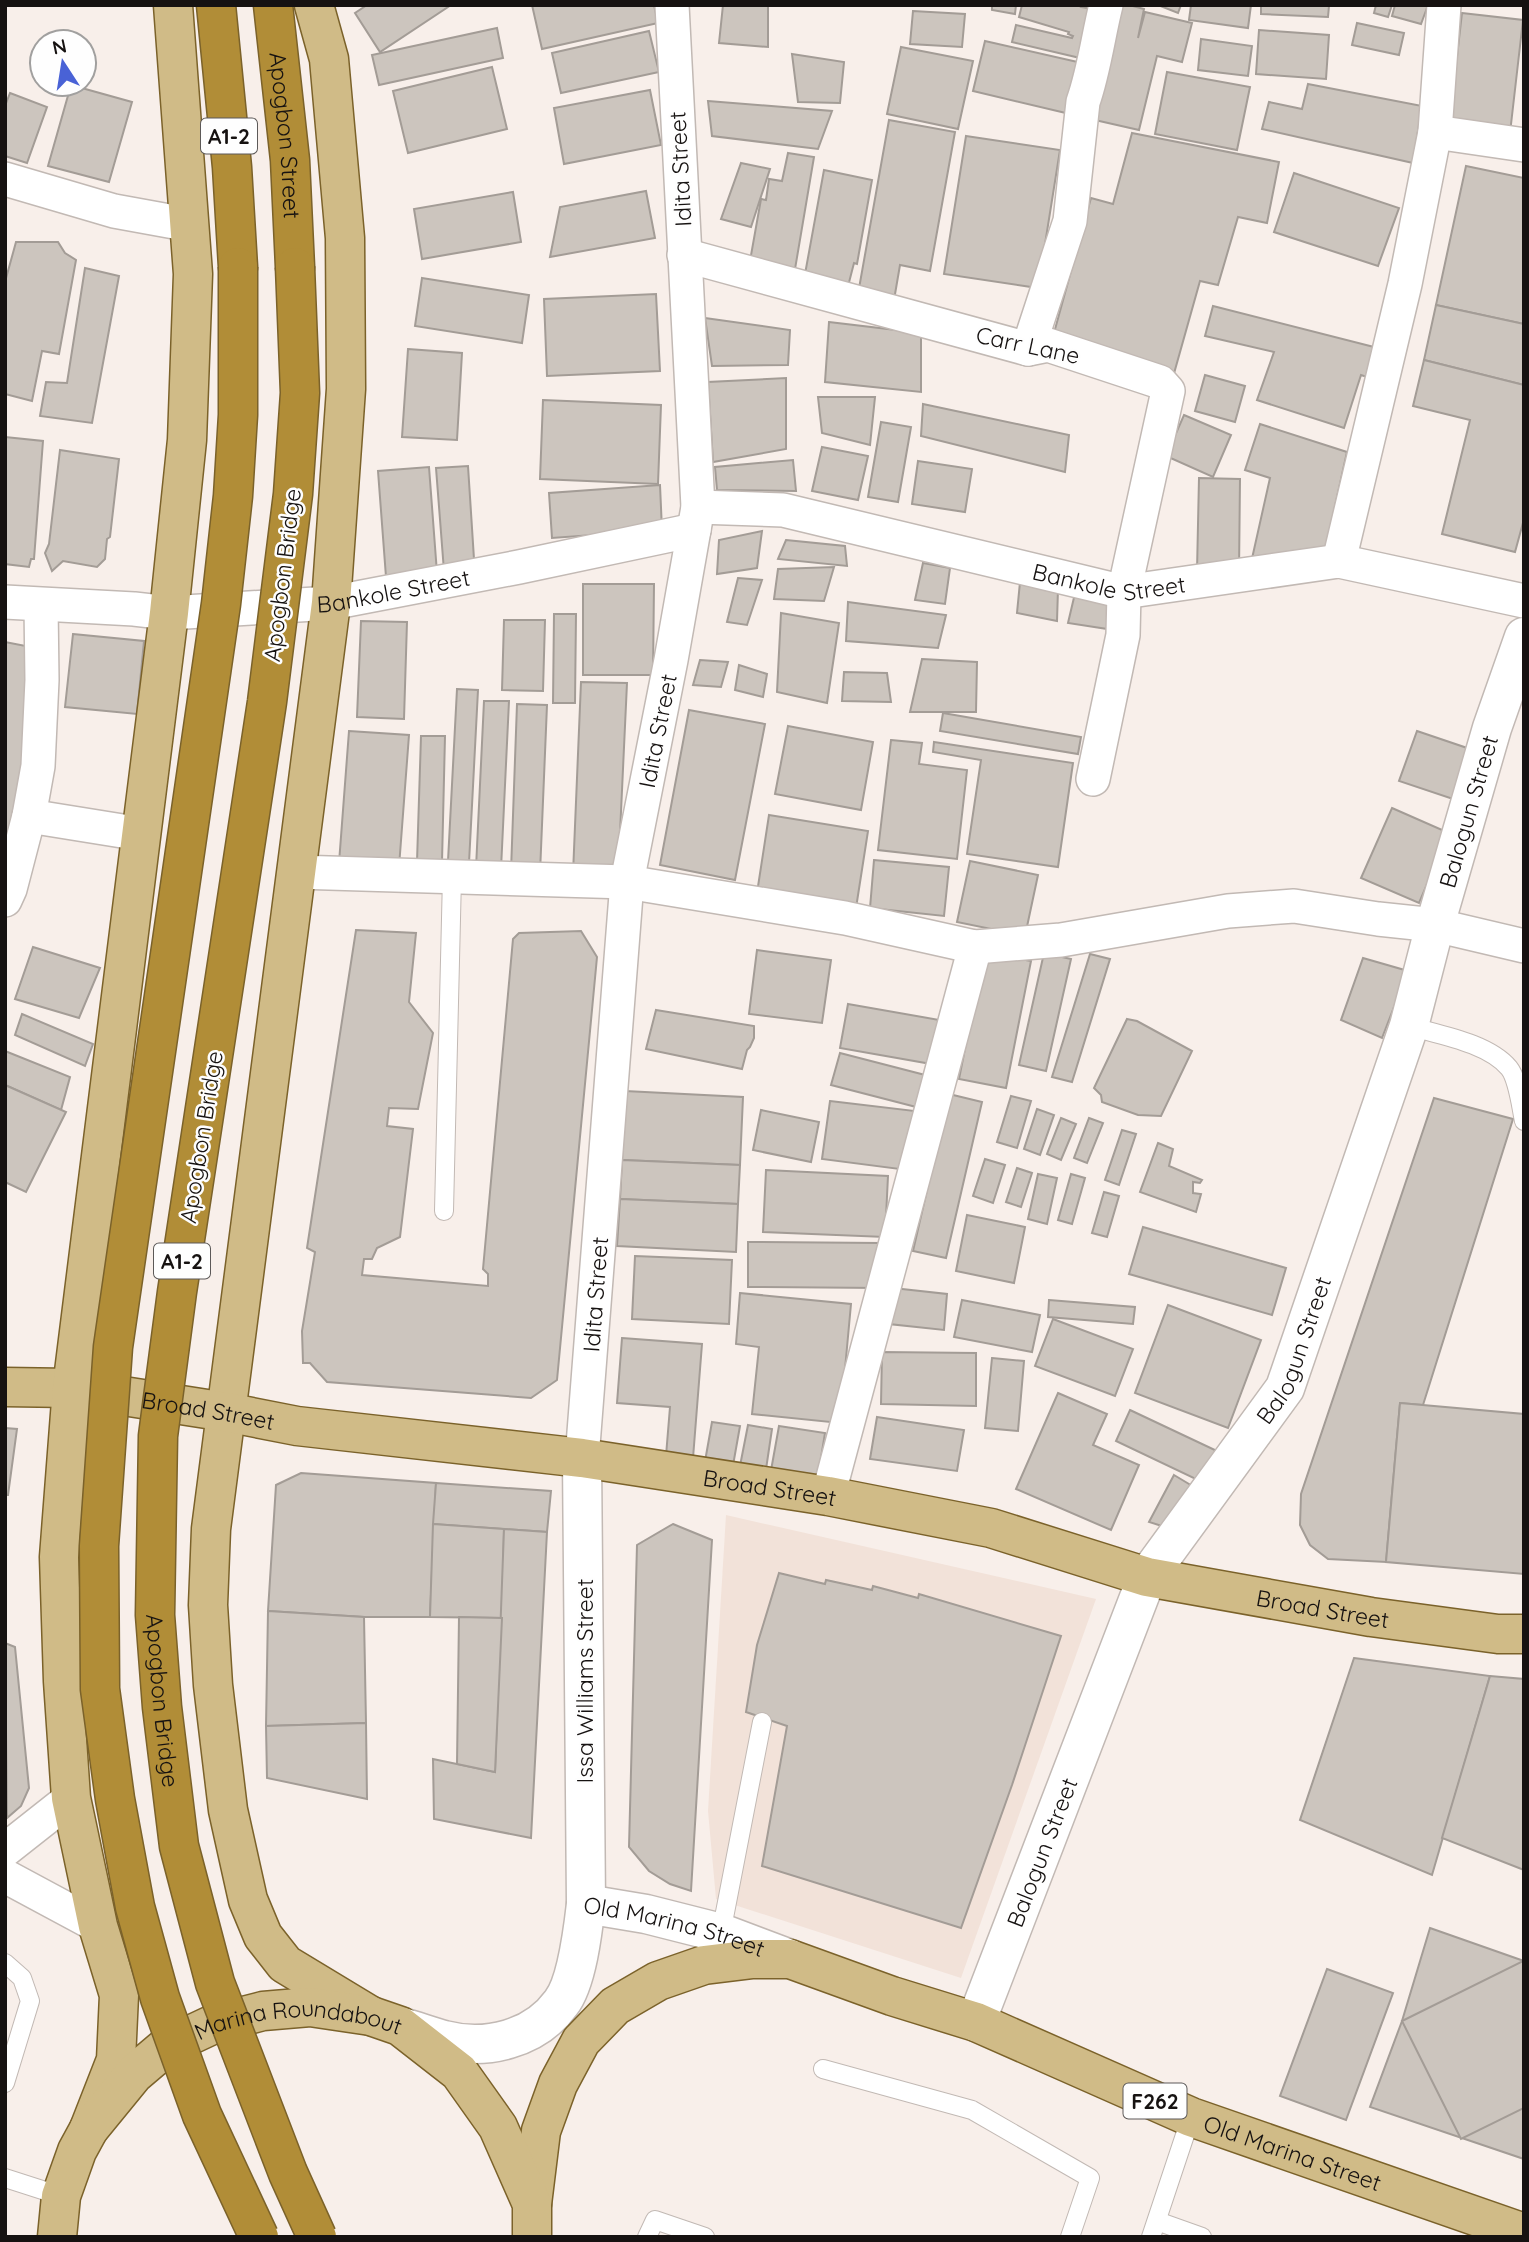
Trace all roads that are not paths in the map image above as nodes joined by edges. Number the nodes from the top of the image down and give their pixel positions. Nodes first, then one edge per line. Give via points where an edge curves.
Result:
1 (173, 5) edge
2 (216, 5) edge
3 (273, 5) edge
4 (314, 5) edge
5 (672, 5) edge
6 (1106, 5) edge
7 (1444, 5) edge
8 (1435, 132) junction
9 (1524, 145) edge
10 (5, 178) edge
11 (191, 225) junction
12 (684, 255) junction
13 (295, 267) joint
14 (1028, 349) junction
15 (696, 518) junction
16 (1339, 561) junction
17 (1124, 592) junction
18 (1524, 601) edge
19 (5, 602) edge
20 (331, 603) junction
21 (41, 605) junction
22 (169, 613) junction
23 (1524, 637) edge
24 (1093, 779) dead end
25 (29, 816) junction
26 (141, 834) junction
27 (296, 872) junction
28 (452, 877) junction
29 (627, 882) junction
30 (5, 900) edge
31 (1436, 925) junction
32 (1524, 946) edge
33 (975, 947) junction
34 (1409, 1026) junction
35 (1524, 1121) edge
36 (444, 1211) dead end
37 (5, 1387) edge
38 (72, 1388) junction
39 (226, 1412) junction
40 (582, 1458) junction
41 (828, 1496) junction
42 (1147, 1577) junction
43 (1524, 1634) edge
44 (762, 1723) dead end
45 (71, 1798) junction
46 (5, 1850) edge
47 (5, 1876) edge
48 (586, 1904) junction
49 (98, 1926) junction
50 (720, 1933) junction
51 (790, 1959) junction
52 (5, 1964) edge
53 (386, 2021) junction
54 (976, 2022) junction
55 (823, 2069) dead end
56 (5, 2083) edge
57 (1191, 2117) junction
58 (89, 2129) junction
59 (5, 2178) edge
60 (61, 2196) junction
61 (532, 2220) edge
62 (1154, 2229) edge
63 (1524, 2233) edge
64 (40, 2237) edge
65 (57, 2237) edge
66 (259, 2237) edge
67 (317, 2237) edge
68 (647, 2237) edge
69 (705, 2237) edge
70 (1070, 2237) edge
71 (1202, 2237) edge

1 - 11 main road
2 - 66 highway, A1-2, bridge via 238,267 233,496 113,1347 99,1546 100,1689 135,1907 160,1998 202,2115
3 - 13 highway, Apogbon Street / A1-2 via 290,160
4 - 20 main road via 328,59 345,238 346,389
5 - 12 street, Idita Street
6 - 14 street via 1083,102 1070,220
7 - 8 street
8 - 9 street
8 - 16 street via 1405,284
10 - 11 street via 114,211
11 - 22 main road via 187,440
12 - 14 street, Carr Lane
12 - 15 street, Idita Street
13 - 67 highway, Apogbon Bridge / A1-2, bridge via 300,393 293,494 267,702 158,1436 155,1615 182,1859 215,1983
14 - 17 street, Carr Lane via 1048,345 1160,382 1168,391
15 - 17 street, Bankole Street via 783,510
15 - 20 street, Bankole Street via 519,568
15 - 29 street, Idita Street
16 - 17 street, Bankole Street
16 - 18 street, Bankole Street
17 - 24 street via 1123,635
19 - 21 street, Bankole Street
20 - 22 street, Bankole Street
20 - 27 main road
21 - 22 street, Bankole Street
21 - 25 street via 38,766
22 - 26 main road
23 - 31 main road, Balogun Street via 1492,728
25 - 26 street
25 - 30 street
26 - 38 main road
27 - 28 street
27 - 39 main road
28 - 29 street
28 - 36 lane
29 - 33 street via 845,918
29 - 40 street, Idita Street
31 - 32 street
31 - 33 street via 1294,906 1228,911 1060,940
31 - 34 main road, Balogun Street
33 - 41 street
34 - 35 lane via 1486,1050 1511,1070
34 - 42 main road, Balogun Street via 1285,1388
37 - 38 main road, Broad Street
38 - 39 main road, Broad Street
38 - 45 main road via 60,1557
39 - 40 main road, Broad Street via 297,1426
39 - 53 main road via 211,1529 208,1605 228,1810 248,1900 263,1936 285,1964
40 - 41 main road, Broad Street
40 - 48 main road, Issa Williams Street
41 - 42 main road, Broad Street via 991,1528
42 - 43 main road, Broad Street via 1371,1618
42 - 54 main road, Balogun Street
44 - 50 lane
45 - 46 street
45 - 49 main road
47 - 49 street
48 - 50 main road, Old Marina Street / F262
48 - 53 main road, Old Marina Street via 579,1950 562,2002 523,2034 498,2043 446,2041
49 - 58 main road via 119,1996 116,2060
50 - 51 main road, Old Marina Street / F262
51 - 54 main road, Old Marina Street / F262
51 - 61 main road, Old Marina Street / F262 via 704,1965 658,1981 615,2006 581,2041 558,2084 541,2130
52 - 56 lane via 22,1978 30,2001
53 - 58 main road, Marina Roundabout via 310,2007 263,2011 216,2023 167,2046 134,2074
53 - 61 main road, Marina Roundabout via 459,2072 498,2127
54 - 57 main road, Old Marina Street / F262
55 - 70 lane via 972,2110 1090,2178
57 - 62 lane
57 - 63 main road, Old Marina Street / F262
58 - 60 main road, Marina Roundabout
59 - 60 lane
60 - 64 main road
60 - 65 main road, Marina Roundabout
62 - 71 lane
68 - 69 lane via 654,2220

